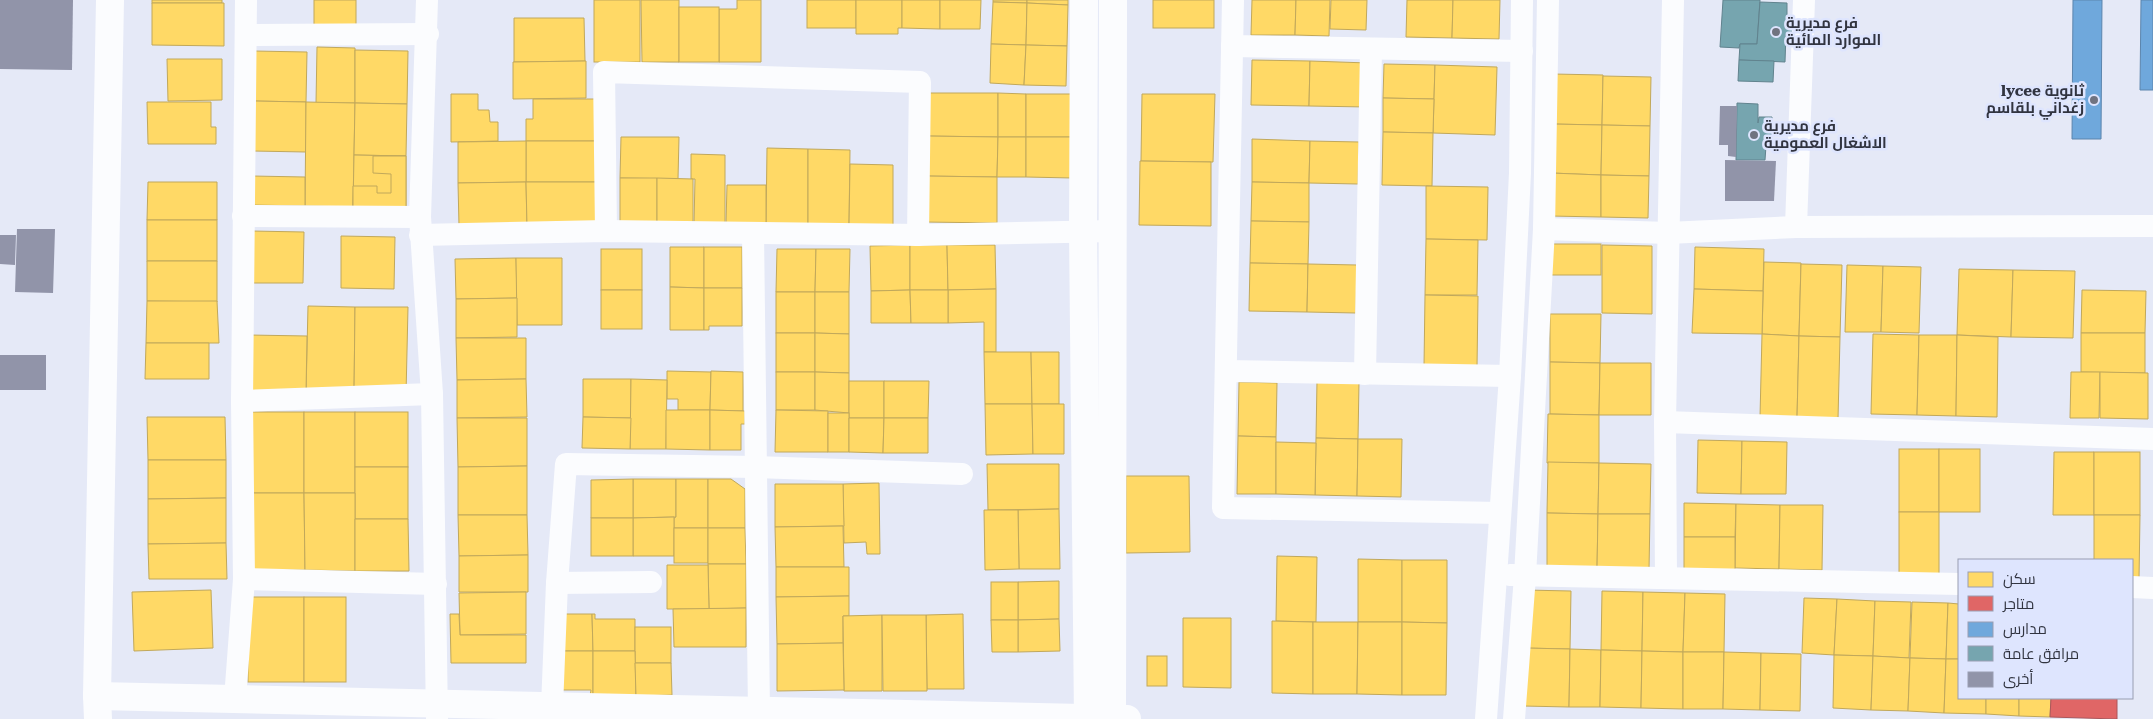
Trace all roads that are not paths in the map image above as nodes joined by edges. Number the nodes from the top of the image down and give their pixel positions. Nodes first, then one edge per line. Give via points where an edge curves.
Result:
1 (110, 0) edge
2 (246, 0) edge
3 (427, 0) edge
4 (1084, 0) edge
5 (1113, 0) edge
6 (1233, 0) edge
7 (1522, 0) edge
8 (1548, 0) edge
9 (1673, 0) edge
10 (1804, 0) edge
11 (246, 34) junction
12 (428, 34) junction
13 (1232, 46) junction
14 (1371, 49) junction
15 (1522, 52) junction
16 (244, 216) junction
17 (420, 226) junction
18 (2153, 226) edge
19 (1796, 227) junction
20 (1544, 229) junction
21 (1082, 230) junction
22 (606, 231) junction
23 (1113, 231) junction
24 (753, 233) junction
25 (1668, 233) junction
26 (918, 235) junction
27 (1226, 371) junction
28 (1365, 374) junction
29 (1510, 376) junction
30 (432, 394) junction
31 (242, 401) junction
32 (1665, 422) junction
33 (2153, 439) edge
34 (755, 467) junction
35 (962, 474) dead end
36 (1500, 513) junction
37 (1497, 575) junction
38 (1525, 576) junction
39 (1666, 578) junction
40 (244, 579) junction
41 (651, 582) dead end
42 (557, 583) junction
43 (436, 584) junction
44 (1958, 584) edge
45 (2133, 587) edge
46 (2153, 588) edge
47 (235, 699) junction
48 (552, 707) junction
49 (98, 708) edge
50 (437, 711) edge
51 (759, 712) junction
52 (1088, 719) edge
53 (1112, 719) edge
54 (1127, 719) edge
55 (1486, 719) edge
56 (1514, 719) edge

1 - 49 main road
2 - 11 street
3 - 12 street
4 - 21 main road
5 - 23 main road
6 - 13 street
7 - 15 street
8 - 20 street
9 - 25 street
10 - 19 street
11 - 12 street
11 - 16 street
12 - 17 street
13 - 14 street
13 - 27 street
14 - 15 street
14 - 28 street
15 - 29 street
16 - 17 street
16 - 31 street
17 - 22 street
17 - 30 street
18 - 19 street
19 - 25 street
20 - 25 street
20 - 38 street
21 - 23 street
21 - 26 street
21 - 52 main road
22 - 24 street
22 - 26 street via 604,72 920,82
23 - 53 main road
24 - 26 street
24 - 34 street
25 - 32 street
27 - 28 street
27 - 36 street via 1224,508
28 - 29 street
29 - 36 street
30 - 31 street
30 - 43 street
31 - 40 street
32 - 33 street
32 - 39 street
34 - 35 street
34 - 42 street via 566,464
34 - 51 street
36 - 37 street
37 - 38 street
37 - 55 street
38 - 39 street
38 - 56 street
39 - 44 street
40 - 43 street
40 - 47 street
41 - 42 street
42 - 48 street
43 - 50 street
45 - 46 street
47 - 49 main road
47 - 50 main road
48 - 50 main road
48 - 51 main road
51 - 52 main road
52 - 53 main road
53 - 54 main road

